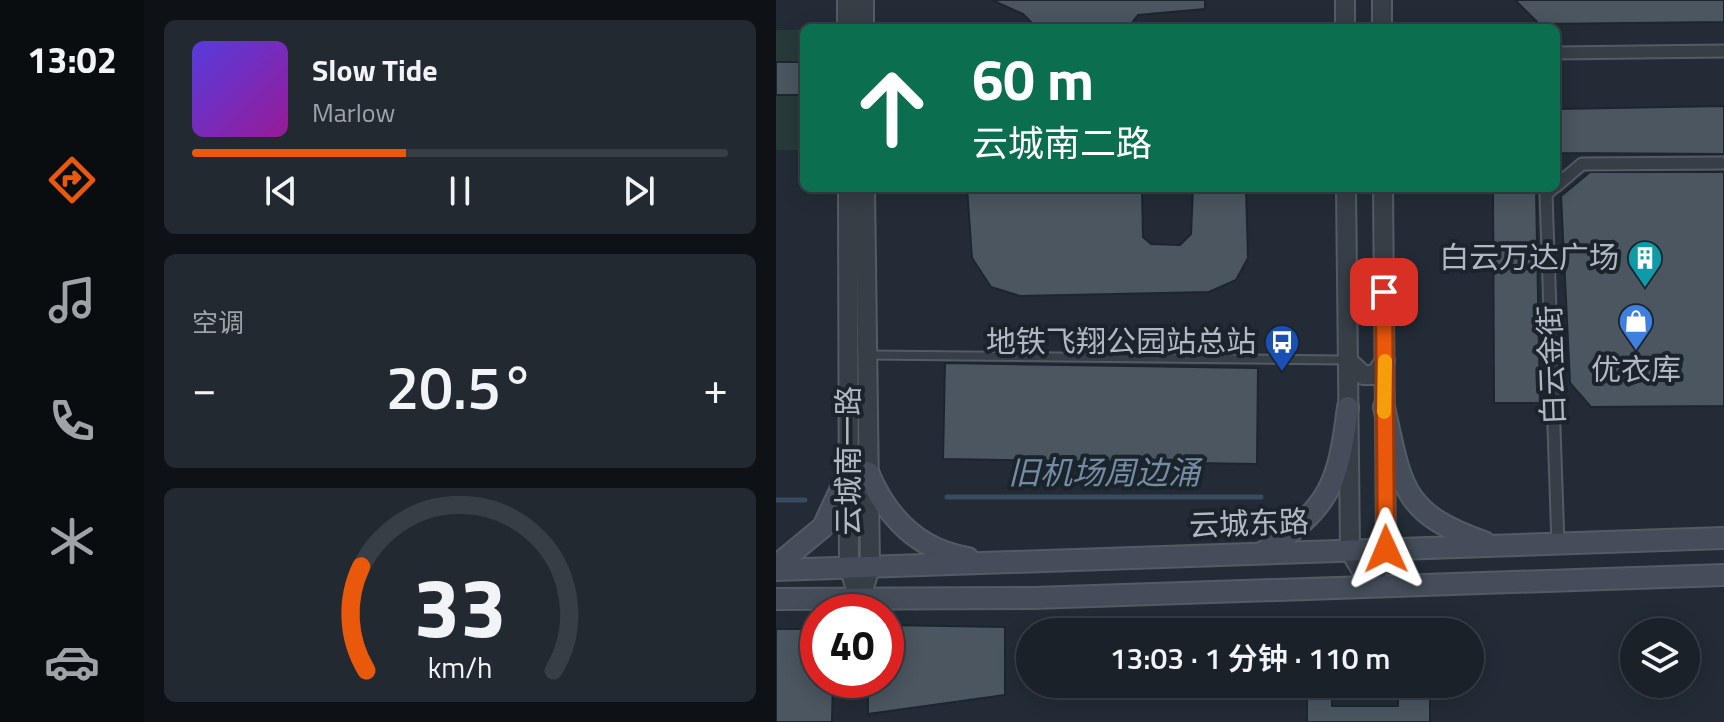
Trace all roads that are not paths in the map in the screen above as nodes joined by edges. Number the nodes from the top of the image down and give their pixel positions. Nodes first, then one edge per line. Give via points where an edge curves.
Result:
1 (847, 0) edge
2 (864, 0) edge
3 (1345, 0) edge
4 (1382, 0) edge
5 (847, 24) edge
6 (864, 24) edge
7 (1345, 24) edge
8 (1382, 24) edge
9 (1724, 51) edge
10 (1560, 53) edge
11 (1724, 163) edge
12 (1560, 183) edge
13 (848, 192) edge
14 (865, 192) edge
15 (1346, 192) edge
16 (1383, 192) edge
17 (1549, 192) edge
18 (866, 355) junction
19 (1347, 360) junction
20 (1385, 361) junction
21 (1348, 407) junction
22 (1384, 407) junction
23 (858, 471) junction
24 (1724, 538) edge
25 (1558, 545) junction
26 (1496, 546) junction
27 (1386, 549) junction
28 (1350, 551) junction
29 (1262, 553) junction
30 (991, 561) junction
31 (957, 564) junction
32 (849, 567) junction
33 (870, 567) junction
34 (776, 568) edge
35 (1724, 575) edge
36 (1371, 586) junction
37 (858, 594) edge
38 (862, 594) edge
39 (776, 599) edge
40 (800, 600) edge
41 (961, 600) junction
42 (904, 601) edge

1 - 5 street
2 - 6 street
3 - 7 street
4 - 8 street
9 - 10 street
11 - 12 street, 白云金街 via 1582,164
13 - 23 street, 云城南一路
14 - 18 street, 云城南一路
15 - 19 street
16 - 20 street
17 - 25 street, 白云金街
18 - 19 lane
18 - 23 street, 云城南一路
19 - 20 street via 1363,375 1375,375
19 - 21 street
20 - 22 street
21 - 28 street
21 - 29 main road via 1341,461 1326,496 1297,529
22 - 26 main road via 1410,498 1449,530
22 - 27 street
23 - 30 main road via 905,530 954,556
23 - 32 street, 云城南一路
23 - 33 street, 云城南一路
23 - 34 main road via 823,527
24 - 25 main road, 云城东路
25 - 26 main road, 云城东路
26 - 27 main road, 云城东路
27 - 28 main road, 云城东路
27 - 36 street
28 - 29 main road, 云城东路
28 - 36 street
29 - 30 main road, 云城东路
30 - 31 main road, 云城东路
31 - 33 main road, 云城东路
31 - 41 main road via 944,584
32 - 33 main road, 云城东路
32 - 34 main road, 云城东路
32 - 37 street, 云城南一路
33 - 38 street, 云城南一路
35 - 36 main road
36 - 41 main road
39 - 40 main road
41 - 42 main road

